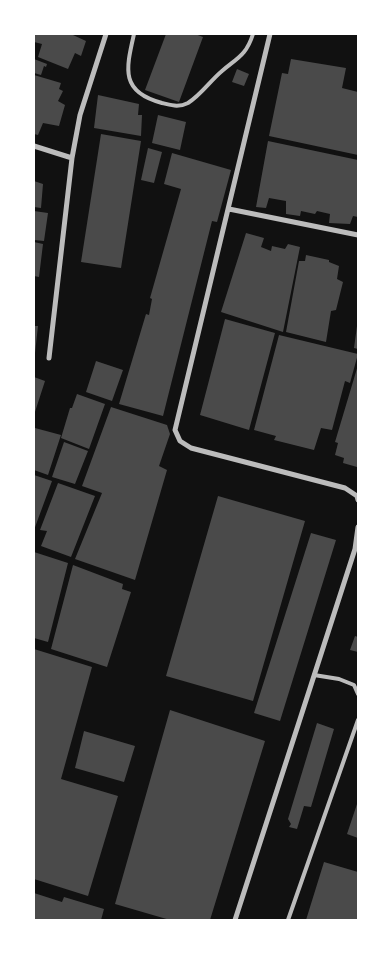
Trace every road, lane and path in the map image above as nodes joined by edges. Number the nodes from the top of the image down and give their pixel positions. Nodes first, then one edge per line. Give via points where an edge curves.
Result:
1 (106, 34) edge
2 (134, 34) edge
3 (253, 34) edge
4 (270, 34) edge
5 (34, 146) edge
6 (72, 158) junction
7 (229, 209) junction
8 (358, 235) edge
9 (49, 358) dead end
10 (358, 500) edge
11 (358, 527) edge
12 (314, 675) junction
13 (358, 694) edge
14 (358, 720) edge
15 (235, 920) edge
16 (288, 920) edge

1 - 6 street via 80,116
2 - 3 lane via 128,76 135,91 149,100 178,107 188,103 239,59
4 - 7 street
5 - 6 street
6 - 9 street
7 - 8 street
7 - 10 street via 175,430 180,442 211,454 346,488
11 - 12 street via 355,549
12 - 13 lane via 354,685
12 - 15 street
14 - 16 lane

